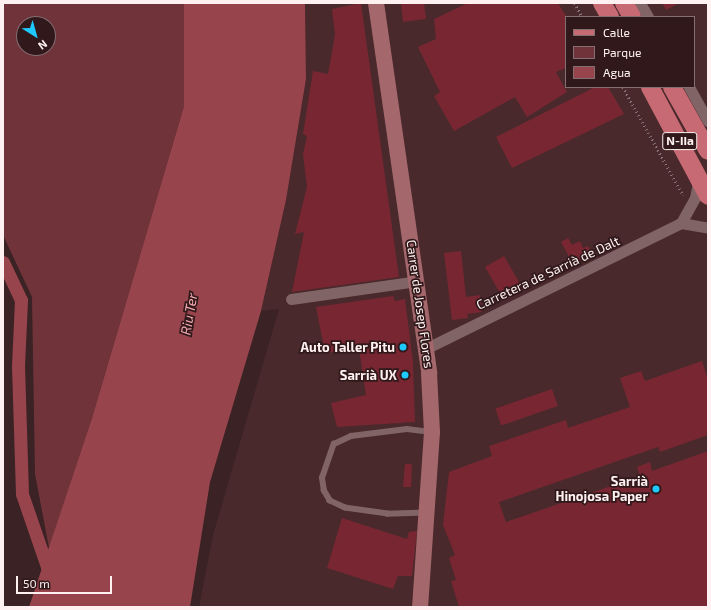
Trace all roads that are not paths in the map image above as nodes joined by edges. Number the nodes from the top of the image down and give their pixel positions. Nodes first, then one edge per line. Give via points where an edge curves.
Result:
1 (376, 3) edge
2 (602, 3) edge
3 (624, 3) edge
4 (640, 3) edge
5 (609, 16) edge
6 (631, 16) edge
7 (647, 16) edge
8 (651, 88) edge
9 (673, 88) edge
10 (690, 88) edge
11 (708, 121) edge
12 (708, 151) edge
13 (699, 177) junction
14 (708, 196) edge
15 (682, 224) junction
16 (708, 228) edge
17 (417, 281) junction
18 (292, 299) dead end
19 (427, 348) junction
20 (432, 432) junction
21 (427, 513) junction
22 (420, 607) edge

1 - 17 street, Carrer de Josep Flores
2 - 5 main road
3 - 6 main road
4 - 7 street
8 - 13 main road, N-IIa
9 - 12 main road, N-IIa
10 - 11 street
13 - 14 main road, N-IIa
13 - 15 street via 695,198
15 - 16 street
15 - 19 street, Carretera de Sarrià de Dalt
17 - 18 street
17 - 19 street, Carrer de Josep Flores
19 - 20 street, Carrer de Josep Flores
20 - 21 street, Carrer de Josep Flores
20 - 21 lane via 406,429 351,436 334,444 326,460 322,478 324,492 330,501 345,508 388,514
21 - 22 street, Carrer de Josep Flores

